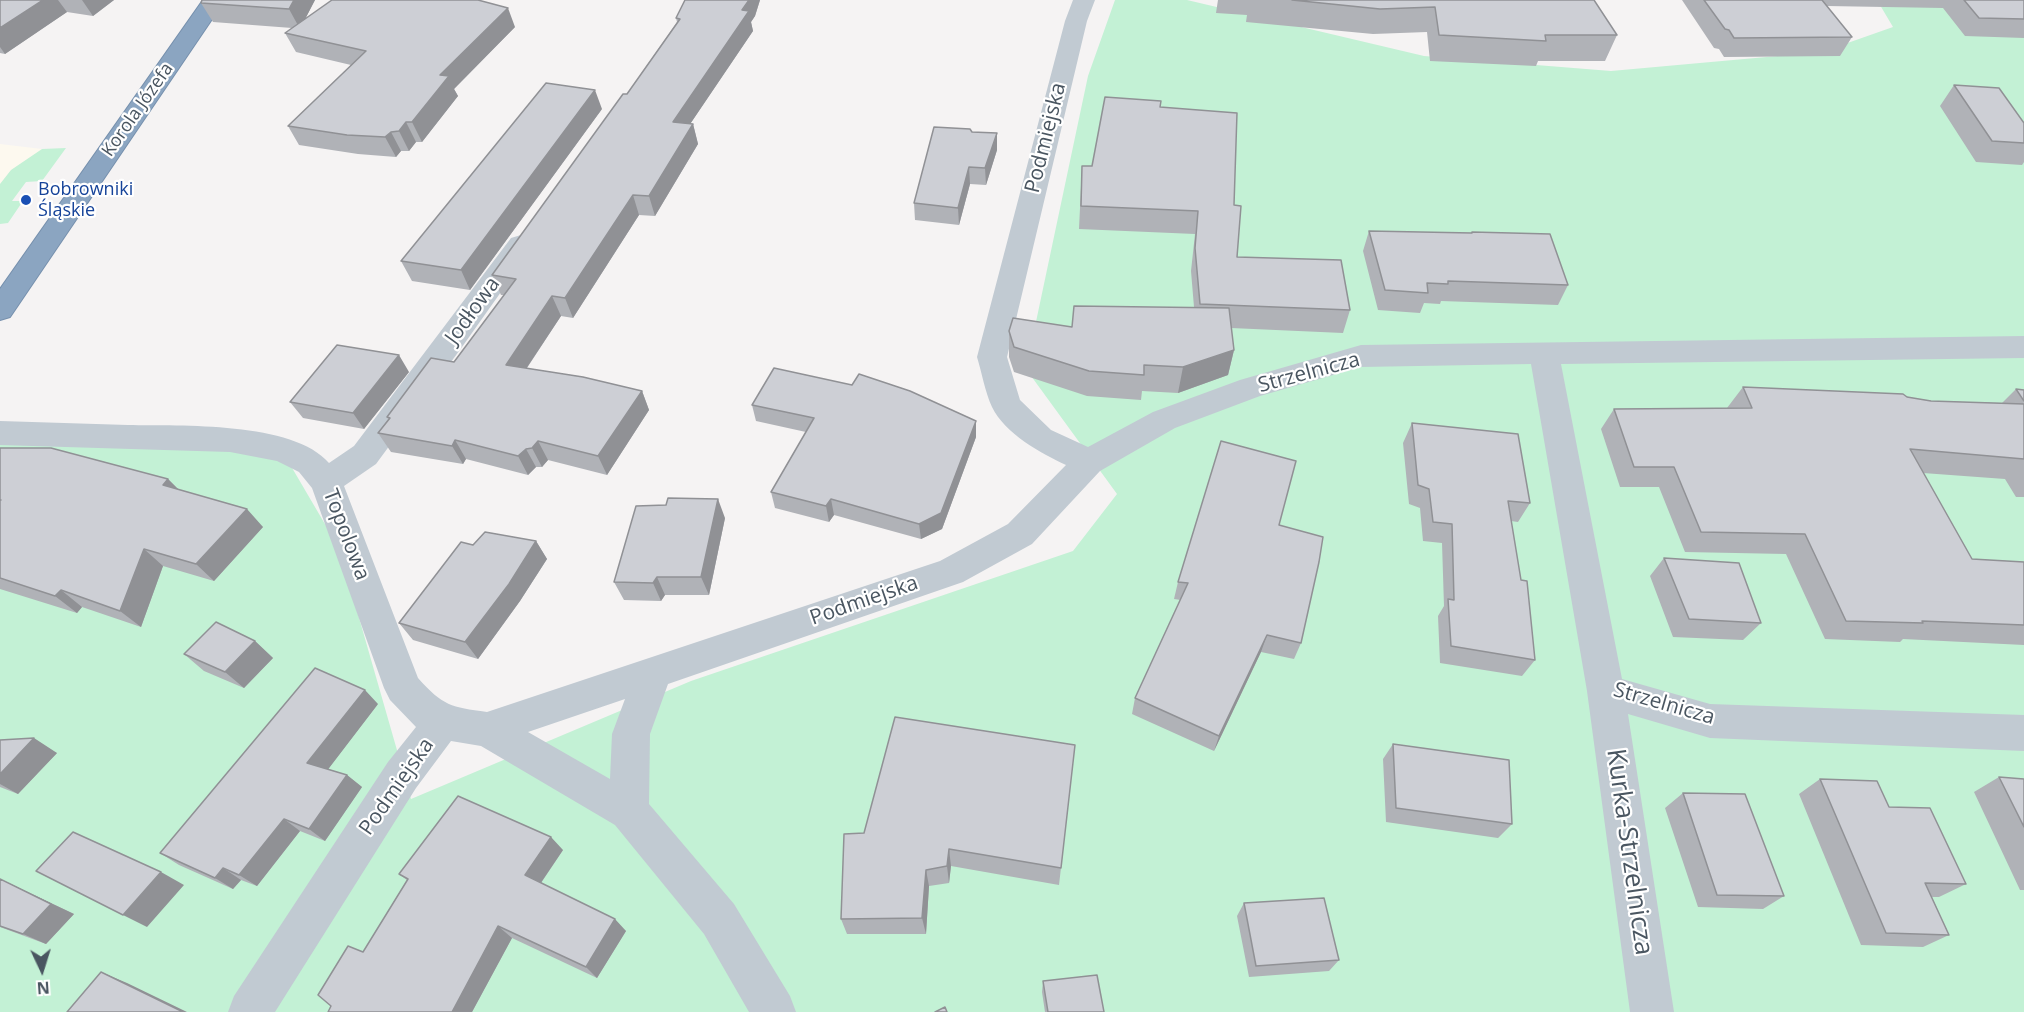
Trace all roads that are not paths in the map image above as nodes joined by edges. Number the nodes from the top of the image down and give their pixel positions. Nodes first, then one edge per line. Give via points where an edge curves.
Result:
1 (214, 0) edge
2 (1084, 0) edge
3 (535, 224) edge
4 (0, 310) edge
5 (2024, 347) edge
6 (1544, 355) junction
7 (0, 433) edge
8 (1089, 462) junction
9 (326, 482) junction
10 (654, 671) junction
11 (1606, 691) junction
12 (442, 723) junction
13 (487, 729) junction
14 (2024, 733) edge
15 (629, 811) junction
16 (250, 1012) edge
17 (774, 1012) edge
18 (1652, 1012) edge

1 - 4 highway, Korola Józefa
2 - 8 street, Podmiejska via 992,357 1006,405 1040,438
3 - 9 street, Jodłowa via 365,455
5 - 6 street, Strzelnicza
6 - 8 street, Strzelnicza via 1361,356 1251,388 1164,420
6 - 11 street, Strzelnicza
7 - 9 street, Topolowa via 230,440 282,450 310,463
8 - 10 street, Podmiejska via 1020,534 951,572
9 - 12 street, Topolowa via 403,688 418,707
10 - 13 street, Podmiejska
10 - 15 street via 631,734
11 - 14 street, Strzelnicza via 1710,721
11 - 18 street, Kurka-Strzelnicza
12 - 13 street, Podmiejska
12 - 16 street, Podmiejska via 402,775
13 - 15 street
15 - 17 street via 719,919

